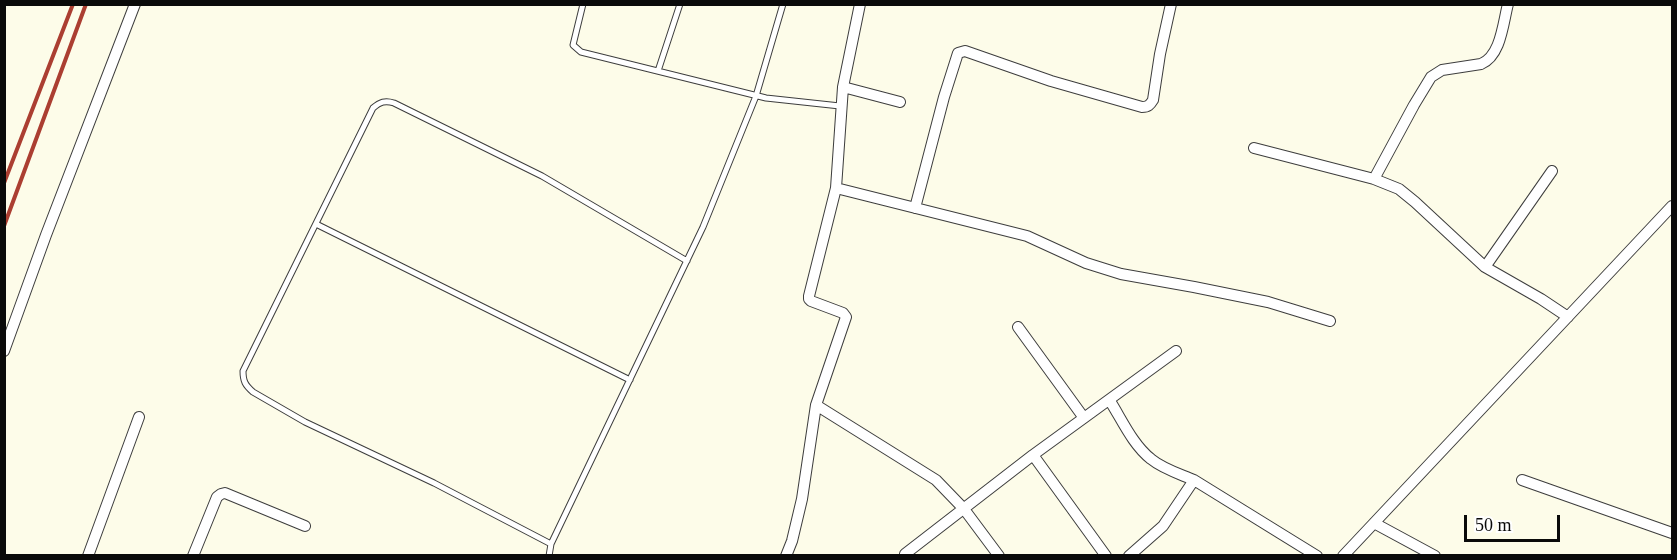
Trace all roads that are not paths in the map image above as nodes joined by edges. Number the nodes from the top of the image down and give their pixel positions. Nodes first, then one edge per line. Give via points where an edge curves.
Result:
1 (135, 4) edge
2 (583, 4) edge
3 (681, 4) edge
4 (783, 4) edge
5 (860, 4) edge
6 (1171, 4) edge
7 (1496, 4) edge
8 (1508, 4) edge
9 (1505, 16) junction
10 (658, 71) junction
11 (843, 87) junction
12 (756, 96) junction
13 (900, 102) dead end
14 (840, 106) junction
15 (1254, 148) dead end
16 (1552, 171) dead end
17 (1374, 179) junction
18 (836, 188) junction
19 (1672, 206) edge
20 (915, 208) junction
21 (316, 224) junction
22 (687, 261) junction
23 (1485, 267) junction
24 (1568, 317) junction
25 (1330, 321) dead end
26 (1018, 327) dead end
27 (4, 351) edge
28 (1176, 351) dead end
29 (630, 380) junction
30 (1110, 401) junction
31 (816, 405) junction
32 (139, 417) dead end
33 (1083, 418) junction
34 (1033, 455) junction
35 (1194, 480) junction
36 (1522, 480) dead end
37 (964, 509) junction
38 (1374, 523) junction
39 (305, 525) dead end
40 (1672, 533) edge
41 (551, 544) junction
42 (905, 554) edge
43 (88, 555) edge
44 (193, 555) edge
45 (549, 555) edge
46 (786, 555) edge
47 (999, 555) edge
48 (1106, 555) edge
49 (1129, 555) edge
50 (1317, 555) edge
51 (1343, 555) edge
52 (1435, 555) edge

1 - 27 street
2 - 10 lane via 573,38 576,49
3 - 10 lane
4 - 12 lane
5 - 11 street
6 - 20 street via 1153,100 1146,107 958,52
7 - 9 street
8 - 9 street
9 - 17 street via 1494,53 1486,63 1442,70 1431,77
10 - 12 lane
11 - 13 street
11 - 14 street
12 - 14 lane
12 - 22 lane
14 - 18 street
15 - 17 street
16 - 23 street
17 - 23 street via 1405,194
18 - 20 street
18 - 31 street via 808,299 846,317
19 - 24 street
20 - 25 street via 1027,236 1121,274 1268,302
21 - 22 lane via 373,108 386,101 542,176
21 - 29 lane
21 - 41 lane via 243,371 246,386 305,422
22 - 29 lane
23 - 24 street
24 - 38 street
26 - 33 street
28 - 30 street
29 - 41 lane
30 - 33 street
30 - 35 street via 1152,461
31 - 37 street via 930,476
31 - 46 street via 802,499
32 - 43 street
33 - 34 street
34 - 37 street
34 - 48 street
35 - 49 street via 1163,526
35 - 50 street
36 - 40 street
37 - 42 street
37 - 47 street
38 - 51 street
38 - 52 street
39 - 44 street via 221,494
41 - 45 lane

